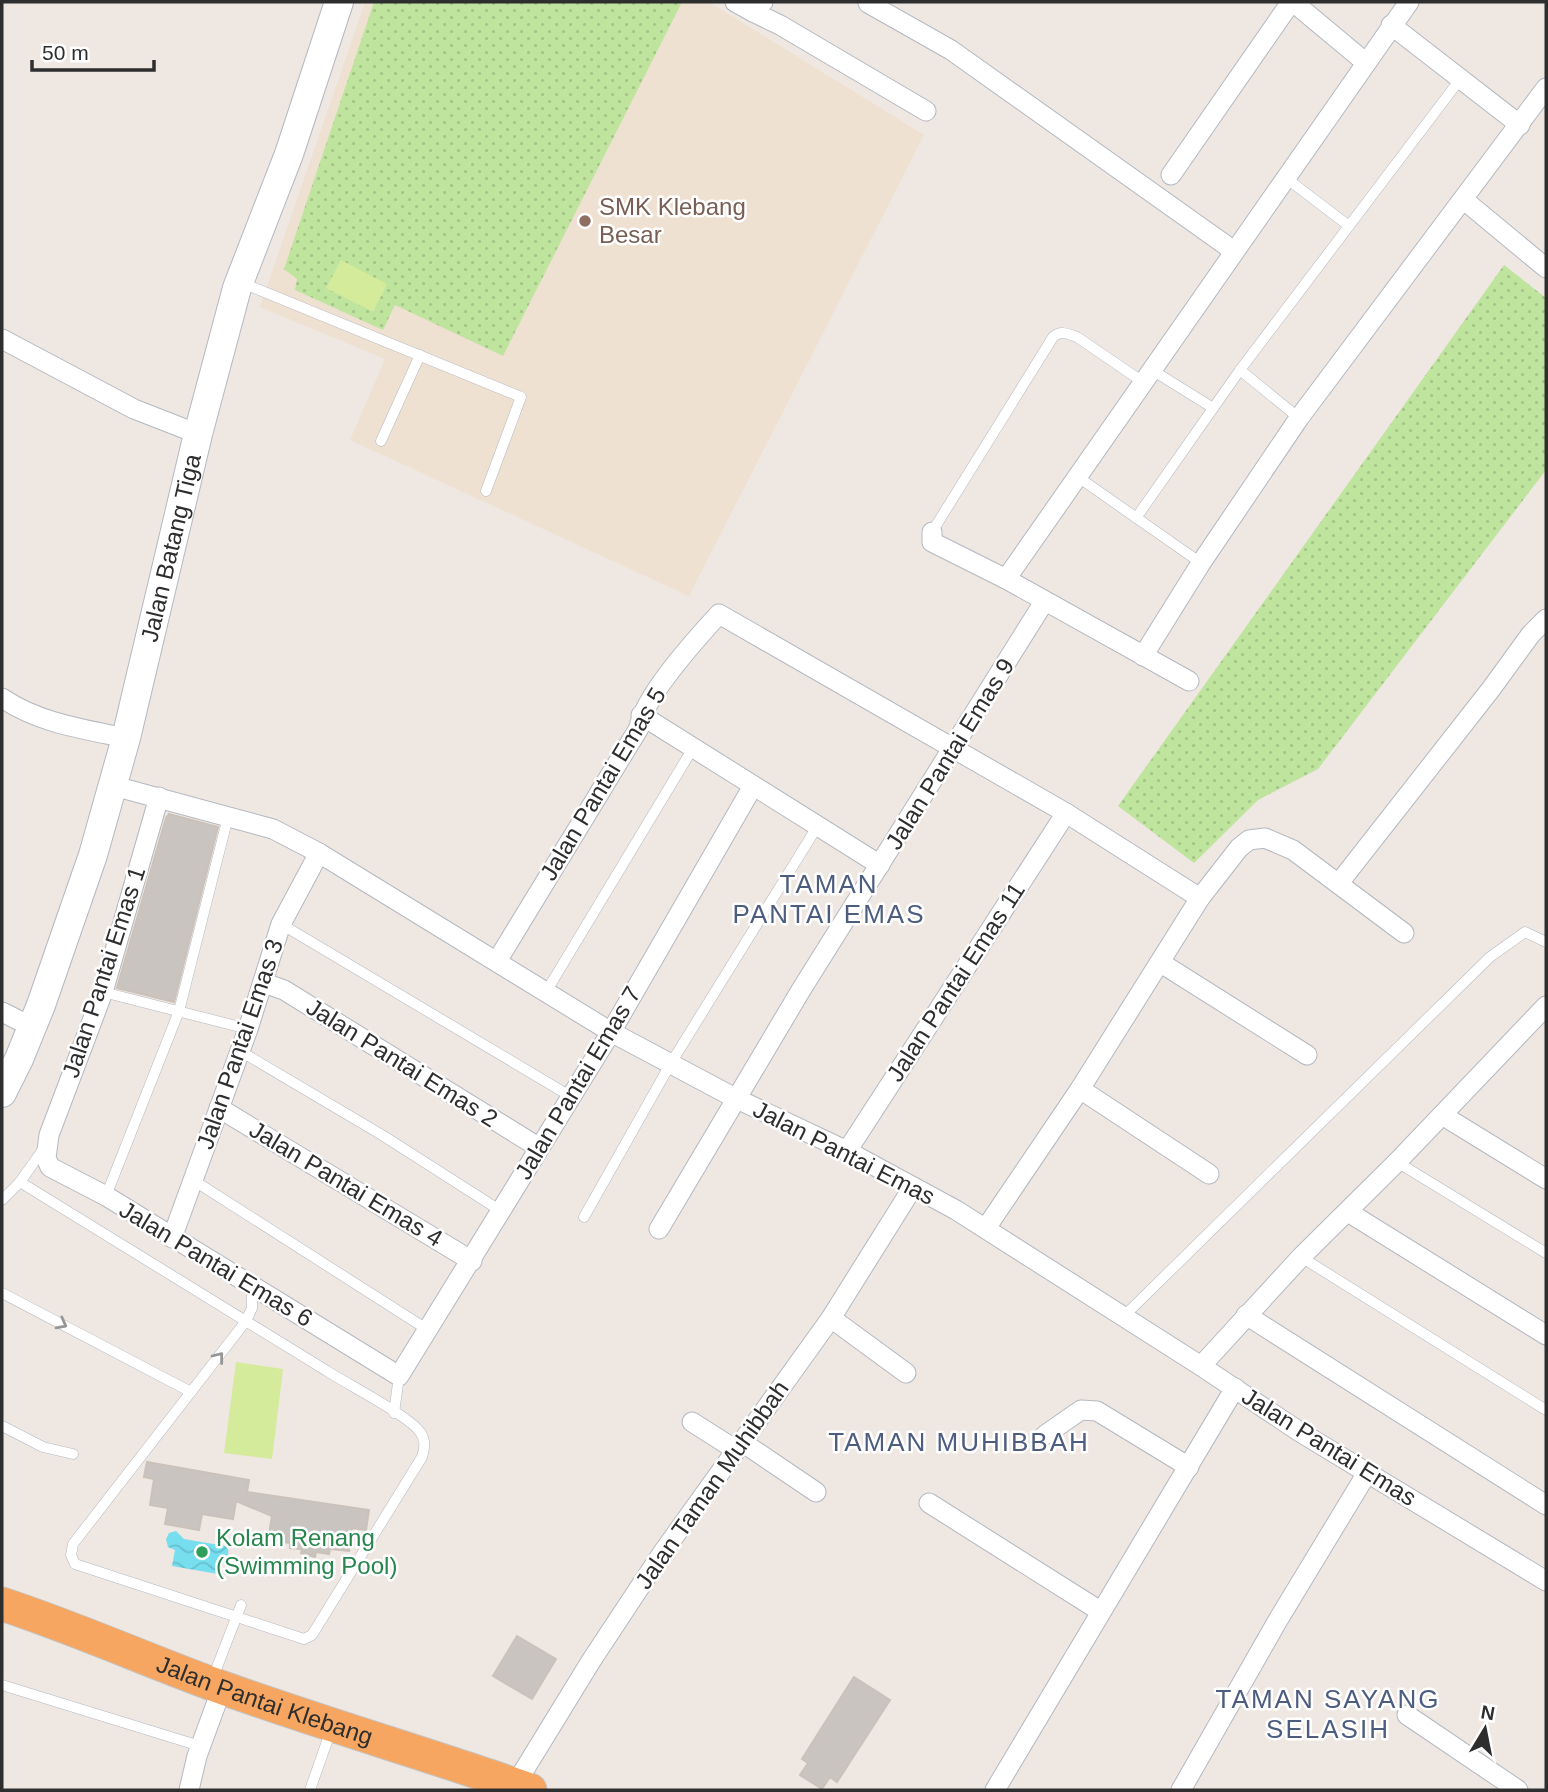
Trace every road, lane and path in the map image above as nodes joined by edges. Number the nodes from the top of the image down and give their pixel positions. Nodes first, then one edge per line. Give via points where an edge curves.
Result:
1 (339, 2) edge
2 (735, 2) edge
3 (868, 2) edge
4 (1292, 2) edge
5 (1409, 2) edge
6 (758, 7) edge
7 (1391, 25) junction
8 (1366, 62) junction
9 (1461, 78) junction
10 (1546, 88) edge
11 (926, 111) dead end
12 (1520, 125) junction
13 (1171, 175) dead end
14 (1286, 177) junction
15 (1464, 200) junction
16 (1349, 226) junction
17 (1234, 251) junction
18 (1546, 268) edge
19 (239, 282) junction
20 (2, 339) edge
21 (420, 355) junction
22 (1240, 370) junction
23 (1147, 376) junction
24 (1213, 408) junction
25 (1299, 418) junction
26 (198, 434) junction
27 (381, 441) dead end
28 (1078, 477) junction
29 (486, 491) dead end
30 (1136, 517) junction
31 (932, 532) joint
32 (1201, 563) junction
33 (1006, 579) junction
34 (1044, 602) junction
35 (1546, 619) edge
36 (1143, 656) junction
37 (1189, 681) dead end
38 (2, 698) edge
39 (641, 715) junction
40 (126, 738) junction
41 (693, 748) junction
42 (952, 748) junction
43 (114, 786) junction
44 (753, 786) junction
45 (159, 797) junction
46 (1066, 813) junction
47 (228, 817) junction
48 (817, 827) junction
49 (318, 853) junction
50 (880, 865) junction
51 (1339, 883) junction
52 (1200, 898) junction
53 (281, 924) junction
54 (1404, 933) dead end
55 (1546, 943) edge
56 (497, 961) junction
57 (1161, 963) junction
58 (264, 983) junction
59 (103, 992) junction
60 (546, 992) junction
61 (1545, 1010) edge
62 (179, 1011) junction
63 (2, 1012) edge
64 (32, 1027) junction
65 (248, 1029) junction
66 (611, 1032) junction
67 (240, 1051) junction
68 (1307, 1055) dead end
69 (671, 1063) junction
70 (1080, 1089) junction
71 (2, 1091) edge
72 (570, 1096) junction
73 (735, 1098) junction
74 (219, 1108) junction
75 (1442, 1115) junction
76 (47, 1145) junction
77 (538, 1147) junction
78 (847, 1151) junction
79 (1397, 1162) junction
80 (1209, 1174) dead end
81 (1546, 1179) edge
82 (193, 1180) junction
83 (20, 1182) junction
84 (913, 1187) junction
85 (106, 1196) junction
86 (2, 1200) edge
87 (501, 1211) junction
88 (1348, 1212) junction
89 (584, 1217) dead end
90 (986, 1228) junction
91 (659, 1229) dead end
92 (172, 1238) junction
93 (1546, 1253) edge
94 (1301, 1257) junction
95 (472, 1261) junction
96 (252, 1287) junction
97 (2, 1293) edge
98 (1246, 1315) junction
99 (1123, 1317) junction
100 (831, 1318) junction
101 (247, 1321) junction
102 (428, 1330) junction
103 (1546, 1335) edge
104 (1201, 1366) junction
105 (906, 1373) dead end
106 (399, 1376) junction
107 (1236, 1388) junction
108 (191, 1392) junction
109 (1546, 1410) edge
110 (394, 1413) junction
111 (692, 1422) dead end
112 (2, 1426) edge
113 (1045, 1436) dead end
114 (739, 1446) junction
115 (73, 1454) dead end
116 (1189, 1467) junction
117 (1367, 1473) junction
118 (816, 1493) dead end
119 (929, 1503) dead end
120 (1546, 1505) edge
121 (1546, 1581) edge
122 (2, 1604) edge
123 (242, 1605) dead end
124 (1100, 1611) junction
125 (237, 1618) junction
126 (2, 1685) edge
127 (216, 1685) junction
128 (1407, 1715) dead end
129 (332, 1726) junction
130 (199, 1751) junction
131 (522, 1788) edge
132 (190, 1790) edge
133 (310, 1790) edge
134 (995, 1790) edge
135 (1181, 1790) edge
136 (1518, 1790) edge

1 - 19 main road, Jalan Batang Tiga via 289,155
2 - 6 street
3 - 17 street via 951,50
4 - 8 street
4 - 13 street
5 - 7 street
6 - 11 street via 780,25
7 - 8 street
7 - 9 street
8 - 14 street
9 - 12 street
9 - 16 lane
10 - 12 street
12 - 15 street
14 - 16 lane
14 - 17 street
15 - 18 street
15 - 25 street
16 - 22 lane
17 - 23 street
19 - 21 lane
19 - 26 main road, Jalan Batang Tiga
20 - 26 street via 134,409
21 - 27 lane
21 - 29 lane via 521,397
22 - 24 lane
22 - 25 lane
23 - 24 lane
23 - 28 street
23 - 31 lane via 1077,337 1057,333
24 - 30 lane
25 - 32 street
26 - 40 main road, Jalan Batang Tiga
28 - 30 lane
28 - 33 street
30 - 32 lane
31 - 33 street via 932,542
32 - 36 street
33 - 34 street
34 - 36 street
34 - 42 street, Jalan Pantai Emas 9
35 - 51 street
36 - 37 street
38 - 40 street via 38,717
39 - 41 street
39 - 42 street, Jalan Pantai Emas 5 via 686,650 719,614
39 - 56 street, Jalan Pantai Emas 5 via 639,728
40 - 43 main road, Jalan Batang Tiga
41 - 44 street
41 - 60 lane
42 - 46 street
42 - 50 street, Jalan Pantai Emas 9
43 - 45 street, Jalan Pantai Emas
43 - 64 main road, Jalan Batang Tiga
44 - 48 street
44 - 66 street, Jalan Pantai Emas 7
45 - 47 street, Jalan Pantai Emas
45 - 59 street, Jalan Pantai Emas 1
46 - 52 street
46 - 78 street, Jalan Pantai Emas 11
47 - 49 street, Jalan Pantai Emas via 273,829
47 - 62 lane
48 - 50 street
48 - 69 lane
49 - 53 street, Jalan Pantai Emas 3
49 - 56 street, Jalan Pantai Emas
50 - 73 street, Jalan Pantai Emas 9
51 - 52 street via 1293,850 1265,838 1249,840 1239,848
51 - 54 street
52 - 57 street
53 - 58 street, Jalan Pantai Emas 3
53 - 72 lane
55 - 99 lane via 1525,932 1490,957
56 - 60 street, Jalan Pantai Emas
57 - 68 street
57 - 70 street
58 - 65 street, Jalan Pantai Emas 3
58 - 77 street, Jalan Pantai Emas 2 via 296,997
59 - 62 lane
59 - 76 street, Jalan Pantai Emas 1
60 - 66 street, Jalan Pantai Emas
61 - 75 street
62 - 65 lane
62 - 85 lane
63 - 64 street
64 - 71 main road, Jalan Batang Tiga
65 - 67 street, Jalan Pantai Emas 3
66 - 69 street, Jalan Pantai Emas
66 - 72 street, Jalan Pantai Emas 7
67 - 74 street, Jalan Pantai Emas 3
67 - 87 lane
69 - 73 street, Jalan Pantai Emas
69 - 89 lane
70 - 80 street
70 - 90 street
72 - 77 street, Jalan Pantai Emas 7
73 - 78 street, Jalan Pantai Emas
73 - 91 street, Jalan Pantai Emas 9
74 - 82 street, Jalan Pantai Emas 3
74 - 95 street, Jalan Pantai Emas 4
75 - 79 street
75 - 81 street
76 - 83 lane
76 - 85 street, Jalan Pantai Emas 6 via 50,1167
77 - 87 street, Jalan Pantai Emas 7
78 - 84 street, Jalan Pantai Emas
79 - 88 street
79 - 93 lane
82 - 92 street, Jalan Pantai Emas 3
82 - 102 lane
83 - 86 lane
83 - 101 lane
84 - 90 street, Jalan Pantai Emas
84 - 100 street, Jalan Taman Muhibbah
85 - 92 street, Jalan Pantai Emas 6
87 - 95 street, Jalan Pantai Emas 7
88 - 94 street
88 - 103 street
90 - 99 street, Jalan Pantai Emas
92 - 96 street, Jalan Pantai Emas 6
94 - 98 street
94 - 109 lane
95 - 102 street, Jalan Pantai Emas 7
96 - 101 lane
96 - 106 street, Jalan Pantai Emas 6
97 -> 108 lane
98 - 104 street
98 - 120 street
99 - 104 street, Jalan Pantai Emas
100 - 105 street
100 - 114 street, Jalan Taman Muhibbah
108 -> 101 lane
101 - 110 lane
102 - 106 street, Jalan Pantai Emas 7
104 - 107 street, Jalan Pantai Emas
106 - 110 lane
107 - 116 street
107 - 117 street, Jalan Pantai Emas
108 - 125 lane via 73,1544 71,1555 75,1564
110 - 125 lane via 420,1431 425,1448 422,1457 312,1635 292,1637
111 - 114 street
112 - 115 lane via 43,1447
113 - 116 street via 1081,1410 1097,1410
114 - 118 street
114 - 131 street, Jalan Taman Muhibbah via 635,1596
116 - 124 street
117 - 121 street, Jalan Pantai Emas
117 - 135 street
119 - 124 street
122 - 127 highway, Jalan Pantai Klebang
123 - 125 lane
124 - 134 street
125 - 127 lane
126 - 130 lane
127 - 129 highway, Jalan Pantai Klebang
127 - 130 street
128 - 136 street
129 - 131 highway, Jalan Pantai Klebang
129 - 133 lane
130 - 132 street

